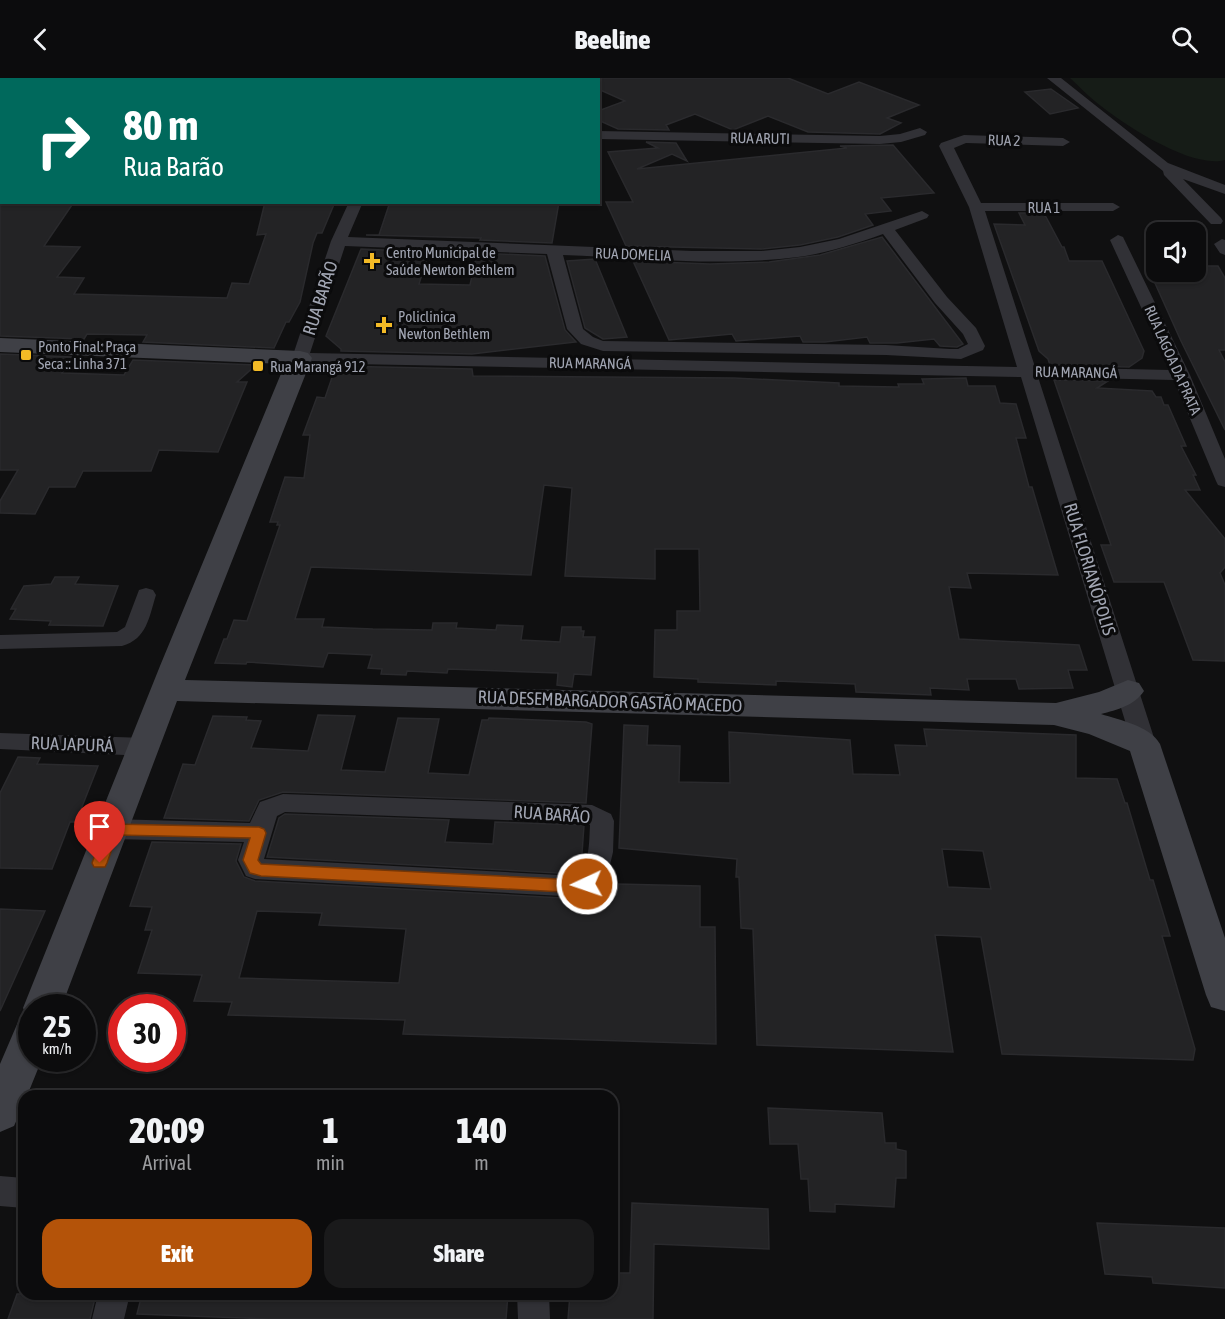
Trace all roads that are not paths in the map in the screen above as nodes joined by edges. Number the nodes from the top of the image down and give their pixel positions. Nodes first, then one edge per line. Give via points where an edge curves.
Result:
1 (1053, 78) edge
2 (920, 132) dead end
3 (600, 135) edge
4 (1063, 142) dead end
5 (946, 146) joint
6 (1163, 166) junction
7 (1225, 190) edge
8 (355, 204) edge
9 (976, 207) junction
10 (1113, 207) dead end
11 (922, 215) dead end
12 (1216, 221) dead end
13 (886, 228) junction
14 (1118, 240) dead end
15 (339, 241) junction
16 (554, 251) junction
17 (0, 345) edge
18 (300, 358) junction
19 (1029, 371) junction
20 (1181, 375) junction
21 (1225, 481) edge
22 (147, 595) dead end
23 (0, 642) edge
24 (166, 690) junction
25 (1128, 691) junction
26 (1054, 714) junction
27 (0, 741) edge
28 (1144, 744) junction
29 (145, 747) junction
30 (112, 829) junction
31 (259, 833) junction
32 (47, 994) edge
33 (1225, 995) edge
34 (18, 1069) edge
35 (0, 1113) edge
36 (0, 1191) edge
37 (18, 1192) edge
38 (113, 1300) edge
39 (533, 1300) edge
40 (108, 1319) edge
41 (534, 1319) edge

1 - 6 street
2 - 3 street, RUA ARUTI via 880,140
4 - 5 street, RUA 2 via 964,139
5 - 9 street, RUA FLORIANÓPOLIS
6 - 7 street
6 - 12 street
8 - 15 street, RUA BARÃO
9 - 10 street, RUA 1
9 - 19 street, RUA FLORIANÓPOLIS
11 - 13 street, RUA DOMELIA
13 - 16 street, RUA DOMELIA via 843,243 761,256
13 - 16 street via 940,300 970,332 977,346 961,354 950,354 588,343 575,329
14 - 20 street, RUA LAGOA DA PRATA
15 - 16 street, RUA DOMELIA
15 - 18 street, RUA BARÃO
17 - 18 street, RUA MARANGÁ
18 - 19 street, RUA MARANGÁ
18 - 24 street, RUA BARÃO
19 - 20 street, RUA MARANGÁ
19 - 25 street, RUA FLORIANÓPOLIS
20 - 21 street, RUA LAGOA DA PRATA
22 - 23 street via 134,631 122,639
24 - 26 street, RUA DESEMBARGADOR GASTÃO MACEDO
24 - 29 street, RUA BARÃO
25 - 26 street, RUA DESEMBARGADOR GASTÃO MACEDO via 1087,708
25 - 28 street, RUA FLORIANÓPOLIS
26 - 28 street, RUA DESEMBARGADOR GASTÃO MACEDO via 1094,722
27 - 29 street, RUA JAPURÁ
28 - 33 street, RUA FLORIANÓPOLIS
29 - 30 street, RUA BARÃO
30 - 31 street
30 - 32 street, RUA BARÃO
31 - 31 street, RUA BARÃO via 251,860 255,869 581,887 597,871 602,821 592,814 283,803 268,809
34 - 35 street
36 - 37 street
38 - 40 street
39 - 41 street

